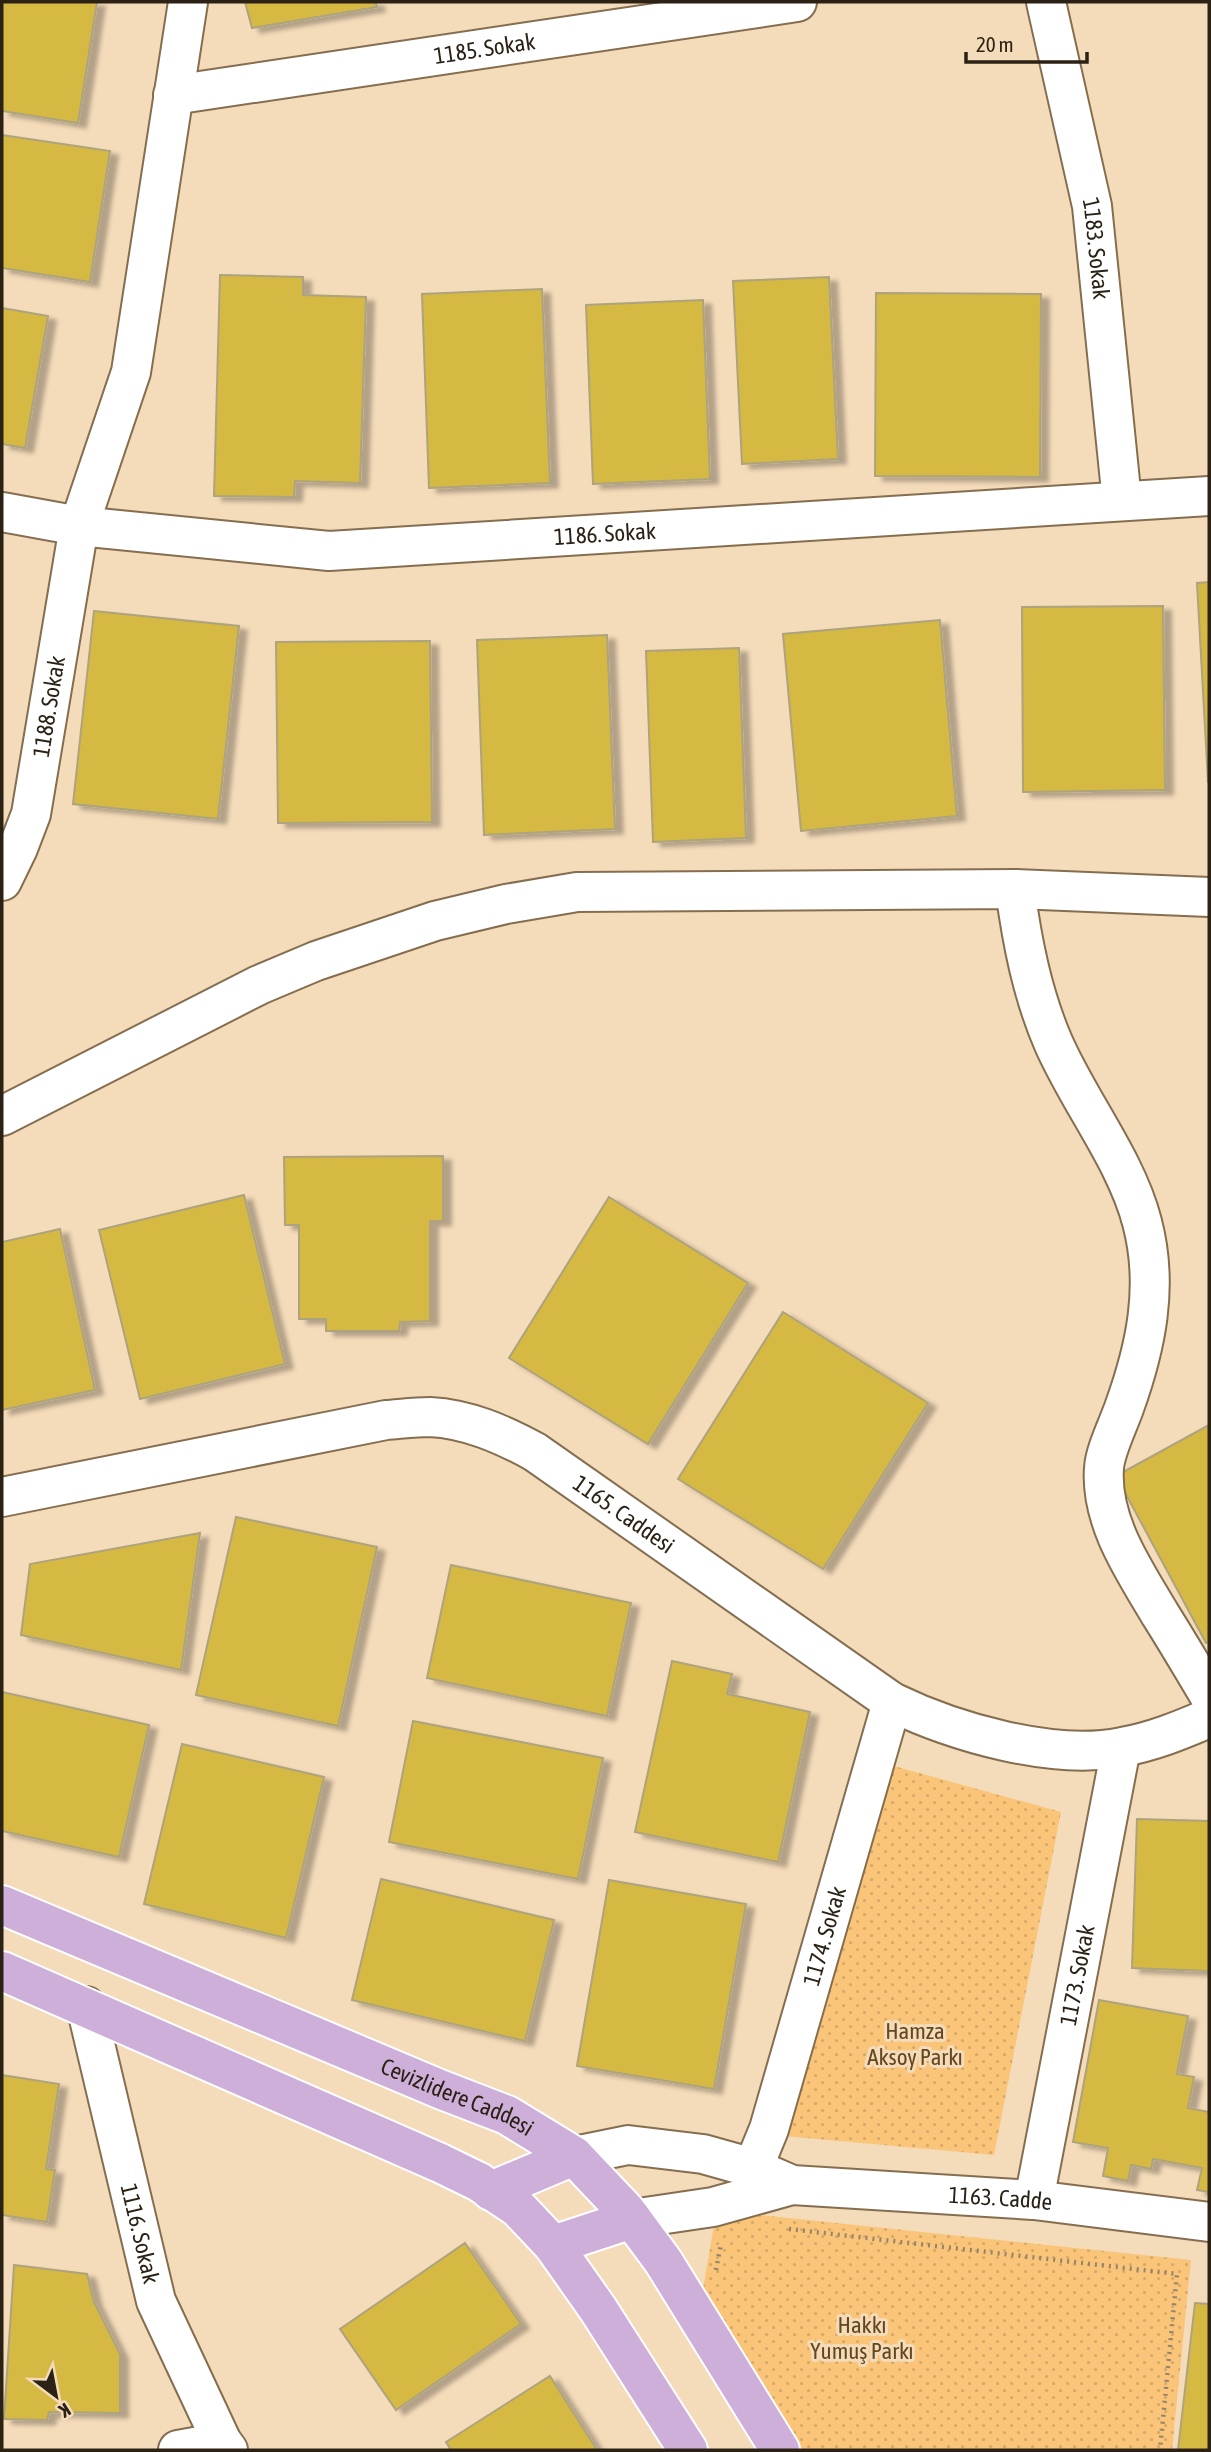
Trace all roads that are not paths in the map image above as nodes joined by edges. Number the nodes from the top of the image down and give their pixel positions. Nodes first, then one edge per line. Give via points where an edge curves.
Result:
1 (188, 2) edge
2 (797, 2) edge
3 (1046, 2) edge
4 (173, 95) junction
5 (1209, 496) edge
6 (1122, 501) junction
7 (2, 513) edge
8 (79, 526) junction
9 (16, 811) edge
10 (2, 881) edge
11 (1015, 889) junction
12 (1209, 897) edge
13 (2, 1116) edge
14 (2, 1497) edge
15 (1209, 1695) edge
16 (892, 1702) junction
17 (1209, 1718) edge
18 (1121, 1748) junction
19 (2, 1905) edge
20 (2, 1970) edge
21 (86, 2006) junction
22 (574, 2156) junction
23 (753, 2168) junction
24 (792, 2185) junction
25 (491, 2190) junction
26 (1034, 2200) junction
27 (632, 2218) junction
28 (1209, 2222) edge
29 (553, 2245) junction
30 (225, 2446) edge
31 (178, 2450) edge
32 (688, 2450) edge
33 (780, 2450) edge

1 - 4 street
2 - 4 street, 1185. Sokak
3 - 6 street, 1183. Sokak via 1092,206
4 - 8 street via 131,372
5 - 6 street, 1186. Sokak
6 - 8 street, 1186. Sokak via 329,551
7 - 8 street, 1186. Sokak
8 - 9 street, 1188. Sokak
9 - 10 street, 1188. Sokak via 18,848
11 - 12 street
11 - 13 street via 577,892 506,904 435,921 316,961 259,985
11 - 15 street via 1035,991 1054,1042 1133,1192 1149,1254 1144,1345 1104,1466 1112,1523 1124,1552
14 - 16 street, 1165. Caddesi via 386,1420 431,1417 470,1423 535,1452
16 - 18 street, 1165. Caddesi via 957,1728 1041,1747
16 - 23 street, 1174. Sokak via 769,2129
17 - 18 street, 1165. Caddesi
18 - 26 street, 1173. Sokak
19 - 22 main road, Cevizlidere Caddesi via 507,2115
20 - 21 main road
21 - 25 main road
21 - 30 street, 1116. Sokak via 156,2301
22 - 23 street, 1163. Cadde via 628,2145 703,2154
22 - 25 main road
22 - 27 main road, Cevizlidere Caddesi
23 - 24 street, 1163. Cadde
24 - 26 street, 1163. Cadde
24 - 27 street, 1163. Cadde via 713,2207
25 - 29 main road via 518,2208
26 - 28 street, 1163. Cadde
27 - 29 main road
27 - 33 main road, Cevizlidere Caddesi
29 - 32 main road
30 - 31 street

